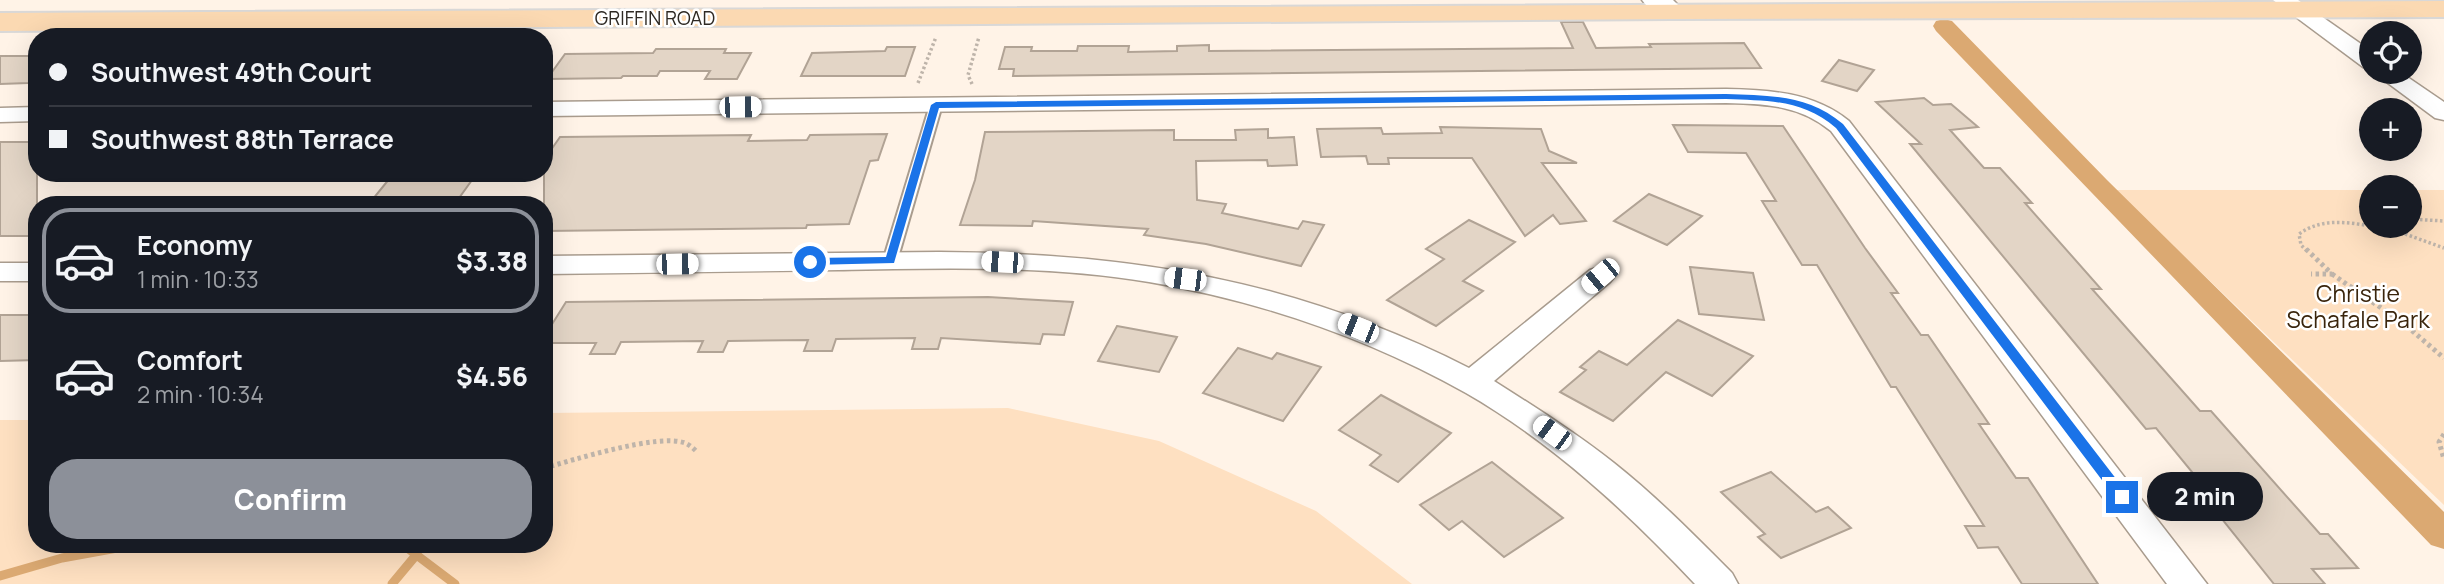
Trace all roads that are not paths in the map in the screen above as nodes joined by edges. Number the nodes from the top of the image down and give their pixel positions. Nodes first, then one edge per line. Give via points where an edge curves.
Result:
1 (1665, 4) edge
2 (2291, 5) edge
3 (2444, 9) edge
4 (0, 22) edge
5 (2359, 53) edge
6 (2402, 84) edge
7 (936, 105) junction
8 (553, 109) edge
9 (2444, 113) edge
10 (0, 114) edge
11 (28, 114) edge
12 (890, 261) junction
13 (553, 265) edge
14 (0, 272) edge
15 (28, 272) edge
16 (1600, 276) dead end
17 (1474, 382) junction
18 (1719, 584) edge
19 (2189, 584) edge

1 - 2 main road, GRIFFIN ROAD
1 - 4 main road, GRIFFIN ROAD
2 - 3 main road, GRIFFIN ROAD
2 - 5 street
6 - 9 street
7 - 8 street
7 - 12 lane
7 - 19 street via 1726,96 1768,97 1810,106 1840,126
10 - 11 street
12 - 13 street
12 - 17 street via 1076,265 1185,279 1335,319
14 - 15 street
16 - 17 street
17 - 18 street via 1586,457 1678,539

